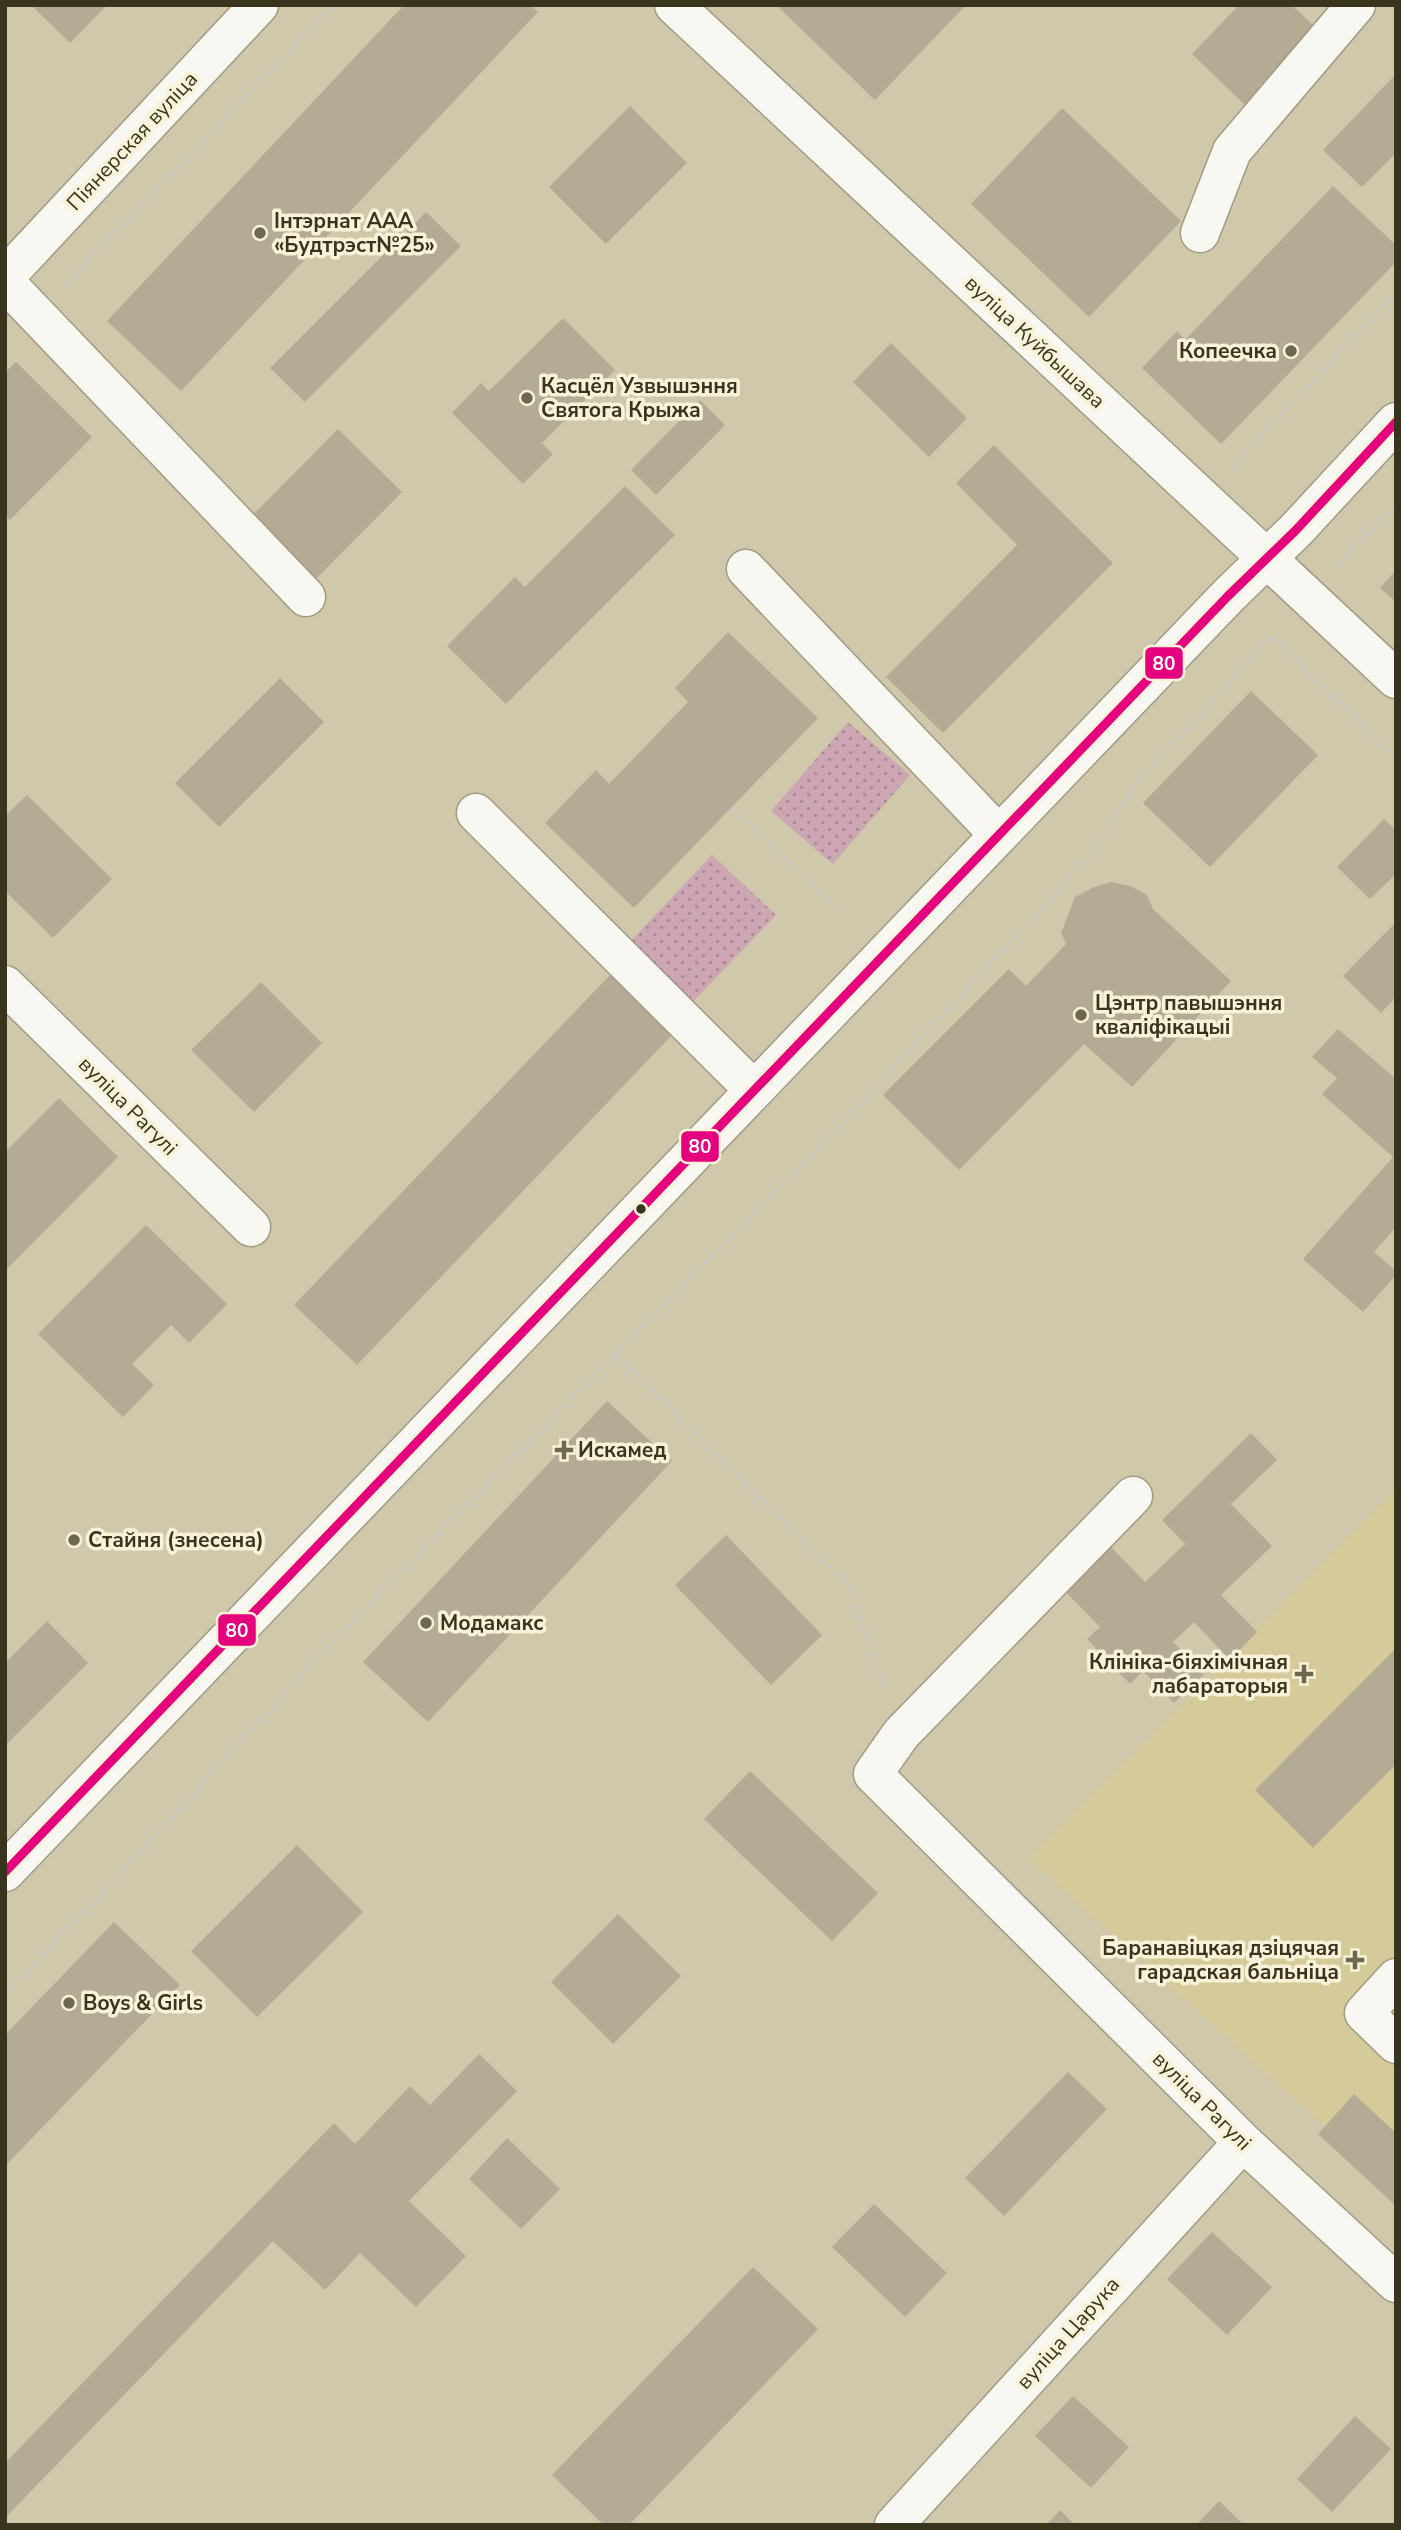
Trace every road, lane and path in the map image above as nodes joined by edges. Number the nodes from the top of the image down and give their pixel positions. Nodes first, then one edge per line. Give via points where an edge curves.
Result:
1 (258, 5) edge
2 (334, 5) edge
3 (674, 5) edge
4 (1356, 5) edge
5 (1200, 233) dead end
6 (5, 279) edge
7 (1396, 292) edge
8 (35, 314) junction
9 (1396, 422) edge
10 (1228, 471) dead end
11 (1396, 505) edge
12 (1266, 557) junction
13 (1336, 567) dead end
14 (746, 569) dead end
15 (306, 597) dead end
16 (1396, 679) edge
17 (1396, 758) edge
18 (732, 807) dead end
19 (476, 813) dead end
20 (999, 835) junction
21 (834, 906) dead end
22 (5, 985) edge
23 (754, 1090) junction
24 (251, 1227) dead end
25 (615, 1354) junction
26 (1133, 1496) dead end
27 (901, 1734) junction
28 (5, 1872) edge
29 (1396, 1978) edge
30 (5, 1993) edge
31 (1396, 2044) edge
32 (1243, 2142) junction
33 (1396, 2283) edge
34 (894, 2525) edge

1 - 6 street, Піянерская вуліца
2 - 8 path
3 - 12 street, вуліца Куйбышава
4 - 5 street via 1232,151
6 - 8 street
7 - 10 path
8 - 15 street
9 - 12 street
11 - 13 path
12 - 16 street, вуліца Куйбышава
12 - 20 street
14 - 20 street
17 - 25 path via 1271,636 1139,782 1093,853 836,1130
18 - 21 path
19 - 23 street
20 - 23 street
22 - 24 street, вуліца Рагулі
23 - 28 street
25 - 27 path via 849,1587
25 - 30 path via 322,1652 117,1878
26 - 27 street
27 - 32 street, вуліца Рагулі via 873,1773
29 - 31 street via 1364,2013
32 - 33 street, вуліца Рагулі
32 - 34 street, вуліца Царука

